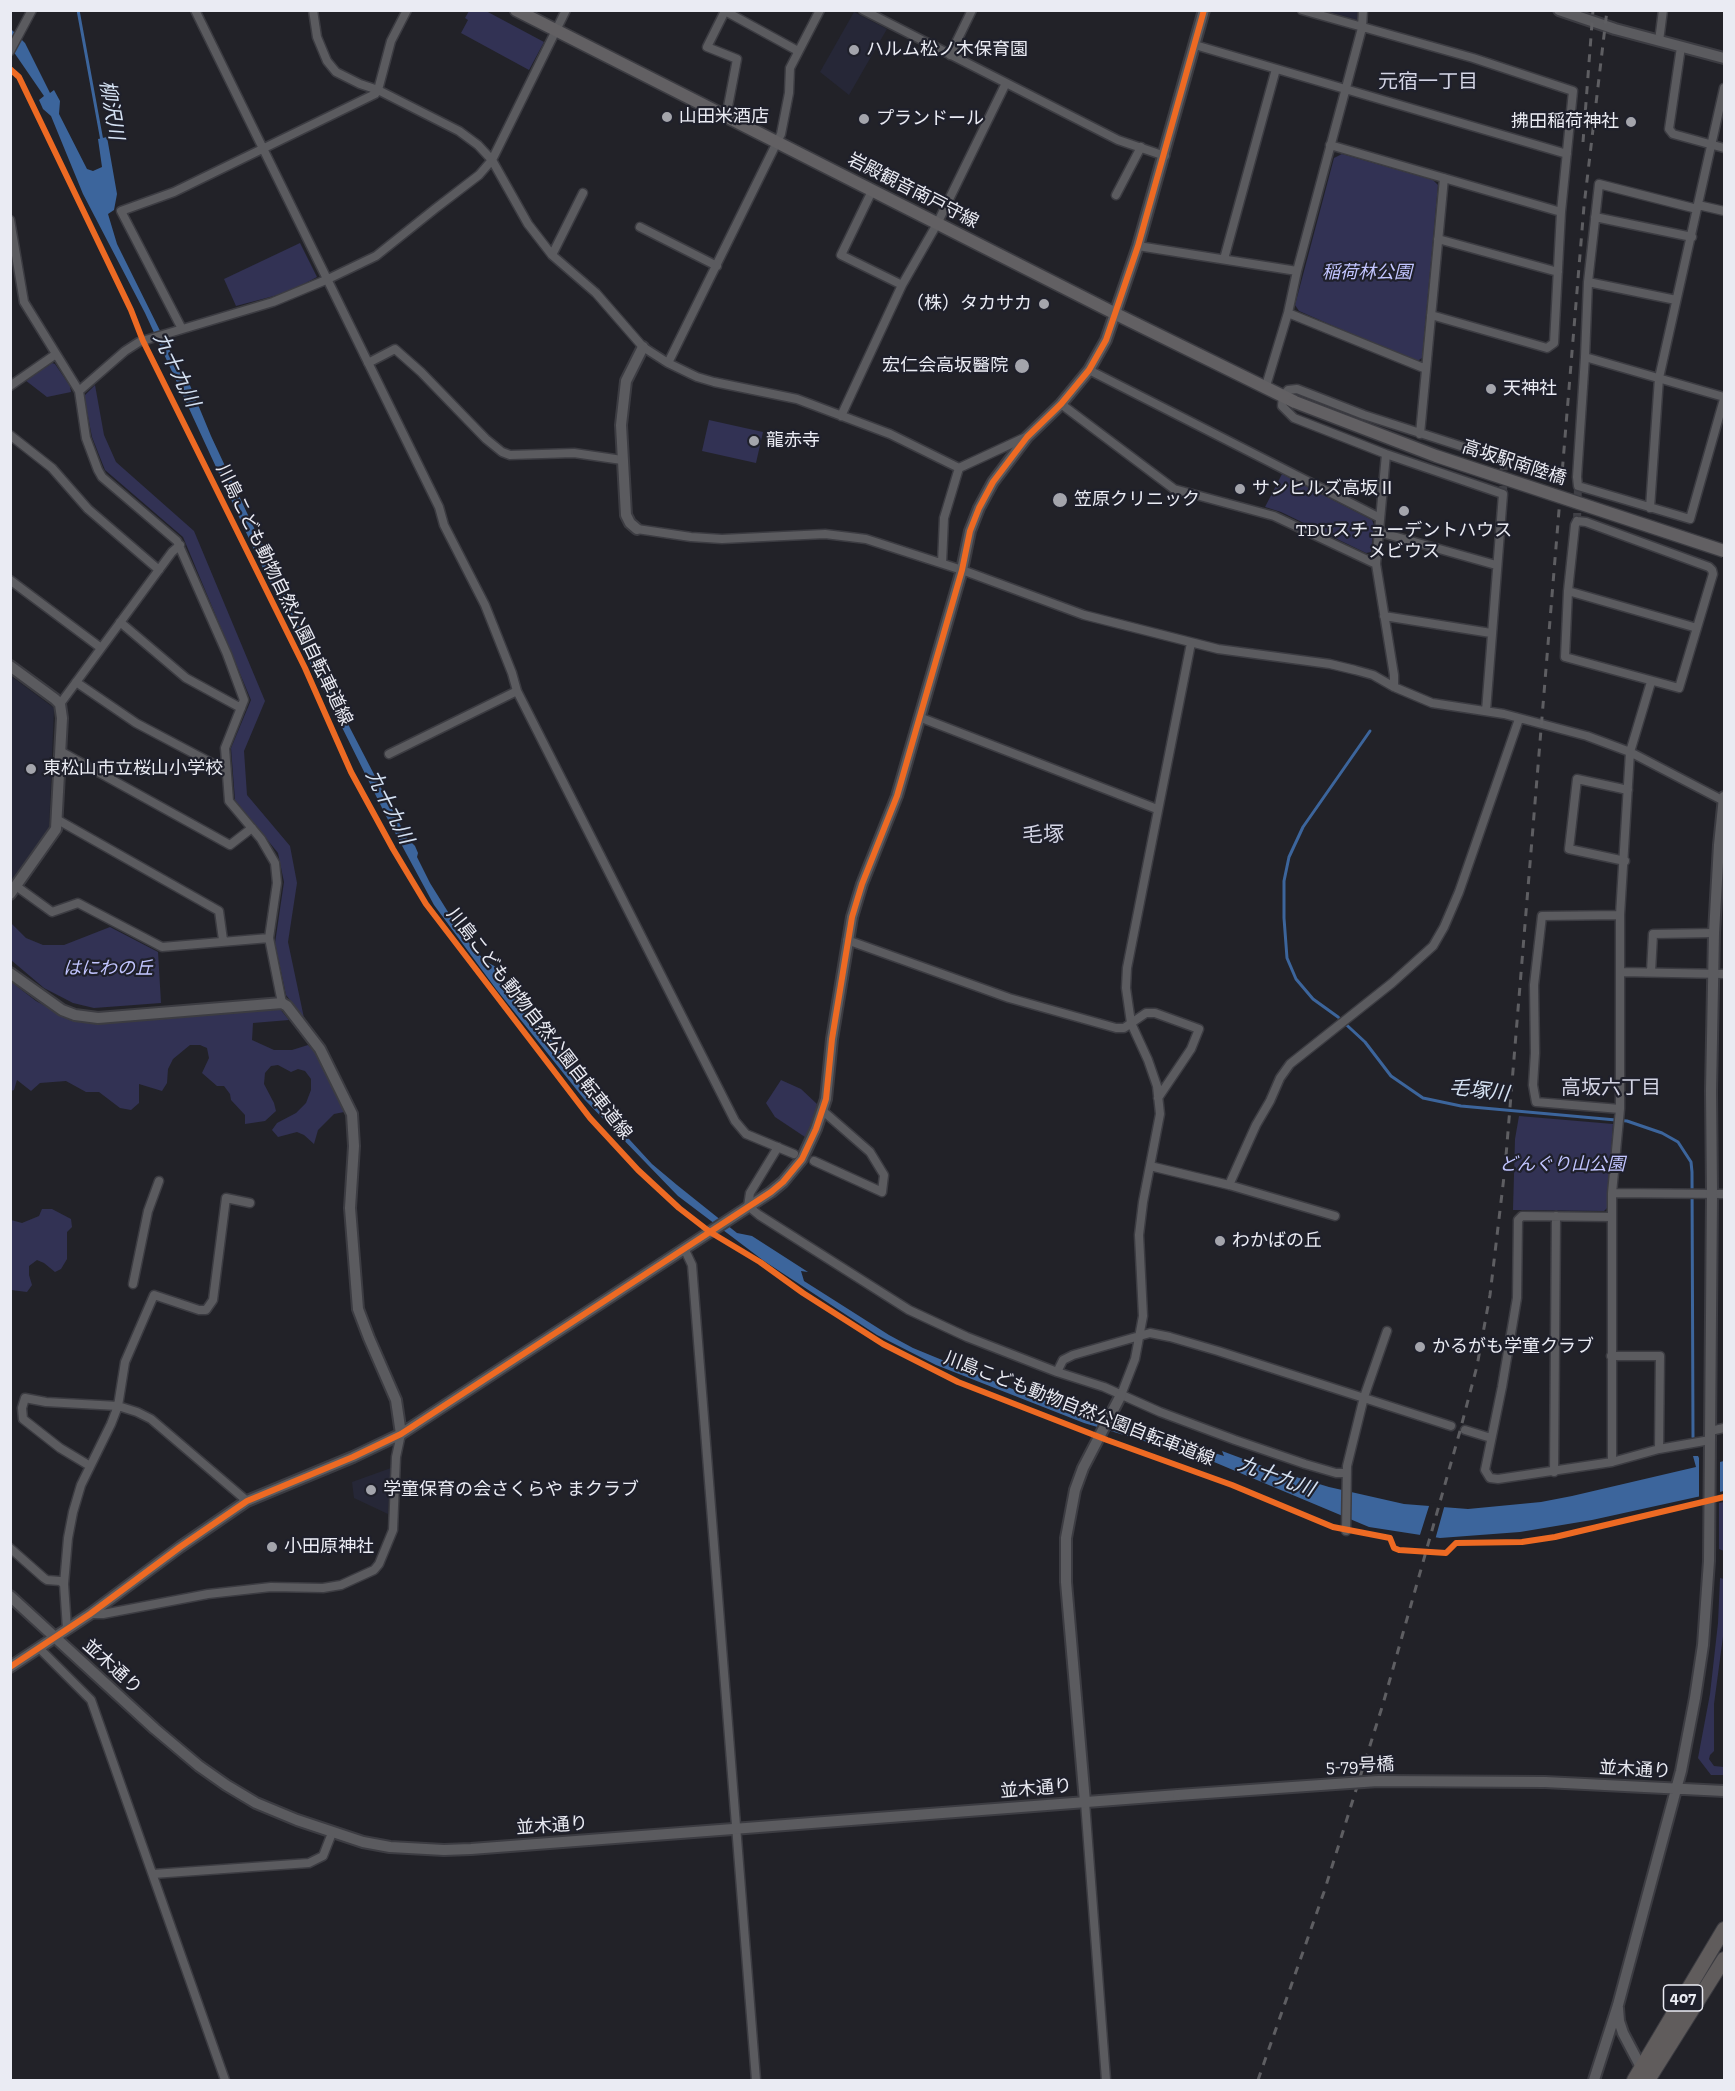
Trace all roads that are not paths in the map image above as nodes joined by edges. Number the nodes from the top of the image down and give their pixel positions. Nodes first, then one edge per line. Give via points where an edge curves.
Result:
1 (32, 10) edge
2 (195, 10) edge
3 (313, 10) edge
4 (407, 10) edge
5 (516, 10) edge
6 (566, 10) edge
7 (820, 10) edge
8 (863, 10) edge
9 (972, 10) edge
10 (1204, 10) edge
11 (1302, 10) edge
12 (1363, 10) edge
13 (1559, 10) edge
14 (1663, 10) edge
15 (1362, 28) junction
16 (556, 30) junction
17 (1659, 41) junction
18 (1195, 45) junction
19 (1681, 47) junction
20 (10, 51) edge
21 (798, 51) junction
22 (950, 55) junction
23 (1725, 58) edge
24 (1276, 69) junction
25 (1006, 83) junction
26 (1725, 88) edge
27 (378, 90) junction
28 (1345, 90) junction
29 (726, 117) junction
30 (777, 143) junction
31 (1712, 144) junction
32 (1330, 145) junction
33 (1141, 147) junction
34 (1725, 148) edge
35 (262, 149) junction
36 (1567, 154) junction
37 (1165, 156) junction
38 (492, 160) junction
39 (1444, 178) junction
40 (872, 191) junction
41 (584, 193) dead end
42 (1116, 195) dead end
43 (1697, 207) junction
44 (1725, 211) edge
45 (1561, 212) junction
46 (1595, 217) junction
47 (10, 220) edge
48 (937, 224) junction
49 (640, 227) dead end
50 (1692, 237) junction
51 (1438, 239) junction
52 (1138, 246) junction
53 (552, 255) junction
54 (1224, 259) junction
55 (717, 266) junction
56 (1297, 271) junction
57 (1558, 272) junction
58 (327, 280) junction
59 (1588, 282) junction
60 (902, 285) junction
61 (1676, 300) junction
62 (1116, 314) junction
63 (1288, 314) junction
64 (1431, 315) junction
65 (180, 330) junction
66 (643, 347) junction
67 (56, 354) junction
68 (1585, 357) junction
69 (368, 363) junction
70 (668, 363) junction
71 (1426, 369) junction
72 (1089, 370) junction
73 (1659, 378) junction
74 (11, 385) edge
75 (1265, 389) junction
76 (79, 391) junction
77 (1283, 396) junction
78 (1725, 398) edge
79 (1295, 402) joint
80 (1060, 404) junction
81 (841, 416) junction
82 (1420, 434) junction
83 (10, 435) edge
84 (1027, 437) junction
85 (1386, 454) junction
86 (622, 460) junction
87 (1504, 460) dead end
88 (959, 468) junction
89 (1650, 508) junction
90 (1380, 518) junction
91 (637, 529) joint
92 (1379, 532) junction
93 (180, 545) junction
94 (1725, 551) edge
95 (942, 563) junction
96 (1376, 564) junction
97 (1496, 565) junction
98 (159, 570) junction
99 (962, 570) junction
100 (10, 580) edge
101 (1568, 591) junction
102 (1384, 616) junction
103 (120, 621) junction
104 (1697, 628) junction
105 (1491, 633) junction
106 (1191, 643) junction
107 (101, 648) junction
108 (10, 666) edge
109 (76, 682) junction
110 (1651, 682) junction
111 (1394, 687) junction
112 (517, 691) junction
113 (60, 704) junction
114 (241, 708) junction
115 (1486, 711) junction
116 (920, 717) junction
117 (1519, 719) junction
118 (60, 751) junction
119 (1630, 752) junction
120 (389, 754) dead end
121 (225, 770) junction
122 (1628, 790) junction
123 (1724, 800) edge
124 (1157, 809) junction
125 (57, 820) junction
126 (252, 828) junction
127 (1625, 861) junction
128 (13, 890) edge
129 (1620, 915) junction
130 (1714, 933) junction
131 (269, 938) junction
132 (223, 940) junction
133 (847, 940) junction
134 (1621, 972) junction
135 (1651, 972) junction
136 (10, 973) edge
137 (1719, 973) edge
138 (282, 1003) junction
139 (1131, 1023) junction
140 (1158, 1098) junction
141 (1620, 1109) junction
142 (823, 1111) junction
143 (778, 1148) junction
144 (795, 1154) dead end
145 (814, 1161) dead end
146 (1150, 1166) junction
147 (159, 1181) dead end
148 (1229, 1185) junction
149 (1612, 1193) junction
150 (1712, 1194) junction
151 (1725, 1194) edge
152 (250, 1203) dead end
153 (746, 1208) junction
154 (1335, 1216) dead end
155 (1556, 1216) junction
156 (1611, 1217) junction
157 (684, 1248) junction
158 (133, 1284) dead end
159 (1387, 1331) dead end
160 (1140, 1337) junction
161 (1611, 1356) junction
162 (1057, 1372) junction
163 (1120, 1396) junction
164 (1364, 1397) junction
165 (118, 1406) junction
166 (1451, 1426) dead end
167 (1725, 1428) edge
168 (1465, 1430) dead end
169 (401, 1434) junction
170 (1491, 1438) junction
171 (1710, 1440) junction
172 (1659, 1449) junction
173 (1612, 1462) junction
174 (90, 1466) junction
175 (1554, 1472) junction
176 (1346, 1475) junction
177 (247, 1501) junction
178 (1346, 1529) dead end
179 (10, 1548) edge
180 (63, 1584) junction
181 (10, 1596) edge
182 (90, 1614) junction
183 (67, 1629) junction
184 (56, 1637) junction
185 (40, 1649) junction
186 (10, 1667) edge
187 (1545, 1782) joint
188 (1676, 1788) junction
189 (1725, 1791) edge
190 (1178, 1795) joint
191 (1084, 1802) junction
192 (736, 1829) junction
193 (332, 1833) junction
194 (153, 1874) junction
195 (1725, 1929) edge
196 (1725, 1959) edge
197 (1618, 2005) junction
198 (1645, 2076) edge
199 (225, 2080) edge
200 (756, 2080) edge
201 (1106, 2080) edge
202 (1594, 2080) edge
203 (1634, 2080) edge

1 - 20 street
2 - 35 street
3 - 27 street via 317,38 327,62 336,72
4 - 27 street via 390,41
5 - 16 main road, 岩殿観音南戸守線
6 - 16 street
7 - 21 street
8 - 22 street
9 - 22 street
10 - 18 street
11 - 15 street
12 - 15 street
13 - 17 street
14 - 17 street
15 - 28 street
15 - 36 street via 1473,58 1572,91
16 - 29 main road, 岩殿観音南戸守線
16 - 38 street
17 - 19 street
18 - 24 street
18 - 37 street
19 - 23 street
19 - 31 street via 1669,129 1673,134
21 - 29 street via 725,11 707,47 737,59
21 - 30 street via 790,68 789,93
22 - 25 street
24 - 28 street
24 - 54 street
25 - 33 street via 1118,140
25 - 48 street
26 - 31 street
27 - 35 street
27 - 38 street via 459,131
28 - 32 street
28 - 36 street
29 - 30 main road, 岩殿観音南戸守線
30 - 40 main road, 岩殿観音南戸守線
30 - 55 street
31 - 34 street
31 - 43 street
32 - 39 street
32 - 56 street
33 - 37 street
33 - 42 street
35 - 58 street
35 - 65 street via 174,192 121,211
36 - 45 street
37 - 52 street
38 - 53 street via 528,224
38 - 58 street via 479,175 376,256
39 - 45 street
39 - 51 street
40 - 48 main road, 岩殿観音南戸守線
40 - 60 street via 841,255
41 - 53 street
43 - 44 street
43 - 46 street via 1599,184
43 - 50 street
45 - 57 street
46 - 50 street
46 - 59 street
47 - 67 street via 24,302
48 - 60 street
48 - 62 main road, 岩殿観音南戸守線
49 - 55 street
50 - 61 street
51 - 57 street
51 - 64 street
52 - 54 street
52 - 62 street
53 - 66 street via 596,293
54 - 56 street
55 - 70 street
56 - 63 street
57 - 64 street via 1554,343 1547,348
58 - 65 street via 273,302
58 - 69 street
59 - 61 street
59 - 68 street
60 - 81 street
61 - 73 street
62 - 72 street
62 - 75 main road, 岩殿観音南戸守線
63 - 71 street
63 - 75 street
64 - 71 street
65 - 76 street via 130,347
66 - 70 street
66 - 86 street via 626,381
67 - 74 street
67 - 76 street
68 - 73 street
68 - 89 street via 1578,486
69 - 86 street via 395,349 502,452 574,453
69 - 112 street via 485,604
70 - 81 street via 697,377 783,395
71 - 82 street
72 - 80 street
72 - 90 street
73 - 78 street
73 - 89 street
75 - 77 main road, 岩殿観音南戸守線
76 - 93 street via 86,438 102,477
77 - 79 main road, 岩殿観音南戸守線
77 - 82 street via 1288,390 1297,389
77 - 85 street via 1282,406 1294,417
78 - 89 street via 1690,519
79 - 94 main road, 高坂駅南陸橋, bridge via 1436,456
80 - 84 street
80 - 96 street via 1174,489 1274,516
81 - 88 street via 890,434
82 - 87 street
83 - 98 street via 52,468 88,509
84 - 88 street
84 - 99 street via 979,508
85 - 90 street
85 - 97 street via 1503,494
86 - 91 street via 626,515
88 - 95 street via 944,518
90 - 92 street
91 - 95 street via 722,539 846,535
92 - 96 street
92 - 97 street
93 - 98 street
93 - 114 street via 228,654 244,700
95 - 99 street
96 - 102 street
97 - 105 street
98 - 103 street
99 - 106 street via 1075,612
99 - 116 street
100 - 107 street
101 - 104 street
101 - 104 street via 1575,525 1577,521 1586,522 1709,567 1713,574
101 - 110 street via 1565,657
102 - 105 street
102 - 111 street
103 - 107 street
103 - 114 street via 186,678
104 - 110 street via 1679,688
105 - 115 street
106 - 111 street via 1330,664 1373,675
106 - 124 street
107 - 109 street
108 - 113 street
109 - 113 street
109 - 121 street via 136,723
110 - 119 street
111 - 115 street via 1432,703
112 - 120 street
112 - 143 street via 735,1121 746,1134
113 - 118 street
114 - 121 street via 225,748
115 - 117 street
116 - 124 street
116 - 133 street via 897,796 862,884
117 - 119 street via 1587,736
117 - 148 street via 1459,892 1433,946 1392,984 1290,1064
118 - 125 street
118 - 126 street via 230,845
119 - 122 street
119 - 123 street
121 - 126 street via 229,801
122 - 127 street
122 - 127 street via 1578,779 1569,849
123 - 130 street
124 - 139 street via 1128,968 1126,988
125 - 128 street via 52,837
125 - 132 street via 219,910
126 - 131 street via 275,863 277,882
127 - 129 street
128 - 132 street via 52,912 78,903 162,947
129 - 134 street
129 - 141 street via 1542,916 1534,985 1533,1085 1536,1102
130 - 135 street via 1653,934
130 - 137 street
131 - 132 street
131 - 138 street
133 - 139 street via 1020,1001 1116,1028
133 - 142 street
134 - 135 street
134 - 141 street
135 - 137 street
136 - 138 street via 62,1010 98,1018
137 - 150 street via 1711,1092
138 - 169 street via 320,1049 352,1114 350,1208 358,1309 396,1400
139 - 140 street via 1148,1060
139 - 140 street via 1146,1013 1155,1013 1198,1029 1191,1049
140 - 146 street via 1160,1114
141 - 149 street
142 - 145 street via 870,1152 884,1175 882,1192
142 - 153 street via 797,1165 771,1192
143 - 144 street
143 - 153 street via 750,1193
146 - 148 street
146 - 160 street via 1139,1235 1143,1316
147 - 158 street via 148,1211
148 - 154 street
149 - 150 street
149 - 156 street
150 - 151 street
150 - 171 street
152 - 165 street via 226,1198 213,1300 206,1310 154,1295 125,1362
153 - 157 street
153 - 162 street via 909,1310
155 - 156 street
155 - 170 street via 1522,1216 1518,1220 1517,1298
155 - 175 street
156 - 161 street
157 - 169 street
157 - 192 street via 692,1265
159 - 164 street
160 - 162 street via 1073,1355 1063,1360
160 - 163 street
160 - 164 street via 1149,1333 1170,1337
161 - 172 street via 1660,1356
161 - 173 street
162 - 163 street
163 - 176 street via 1235,1440
163 - 191 street via 1075,1490 1065,1538
164 - 166 street
164 - 176 street
165 - 174 street
165 - 174 street via 25,1398 23,1419
165 - 177 street via 151,1419
167 - 171 street
168 - 170 street
169 - 177 street
169 - 182 street via 396,1457 393,1530 374,1570 341,1585 323,1588 271,1587 208,1594
170 - 175 street via 1485,1470 1490,1478
171 - 172 street
171 - 188 street via 1707,1605 1702,1657
172 - 173 street
173 - 175 street
174 - 180 street via 73,1512
176 - 178 street
177 - 182 street
179 - 180 street via 44,1578
180 - 183 street
181 - 184 street, 並木通り
182 - 183 street
183 - 184 street
184 - 185 street
184 - 193 street, 並木通り via 199,1766 256,1803
185 - 186 street
185 - 194 street via 91,1700
187 - 188 street, 並木通り
187 - 190 street, 5-79号橋, bridge via 1378,1781
188 - 189 street, 並木通り
188 - 197 street
190 - 191 street, 並木通り
191 - 192 street, 並木通り
191 - 201 street
192 - 193 street, 並木通り via 444,1850 390,1847
192 - 200 street
193 - 194 street via 323,1856 309,1863
194 - 199 street
195 - 198 highway, 407
196 - 198 highway, 407
197 - 198 street via 1623,2033
197 - 202 street
198 - 203 highway, 407

